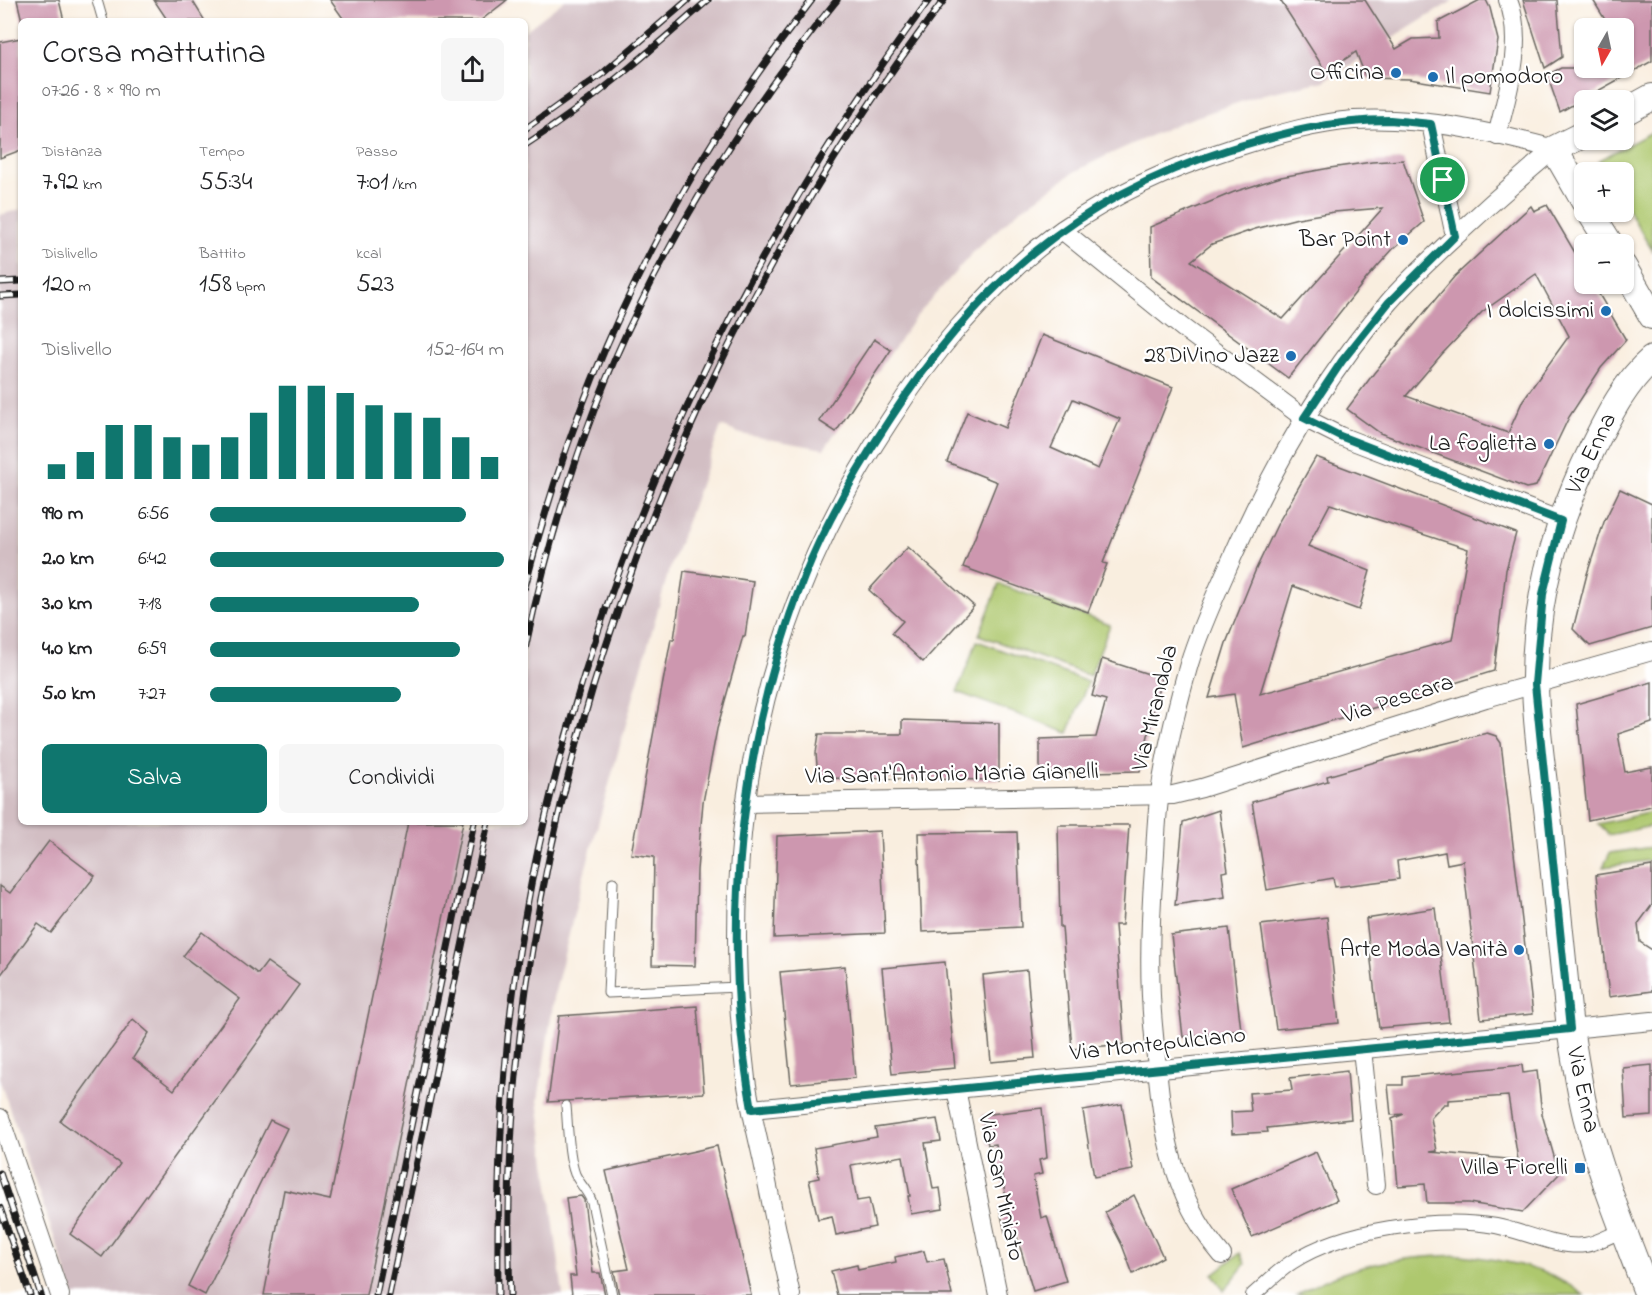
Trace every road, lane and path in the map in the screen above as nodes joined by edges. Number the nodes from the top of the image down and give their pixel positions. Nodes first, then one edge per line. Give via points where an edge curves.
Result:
1 (97, 0) edge
2 (1508, 0) edge
3 (102, 18) edge
4 (1652, 97) edge
5 (1634, 106) edge
6 (1431, 124) junction
7 (1497, 136) junction
8 (1574, 139) edge
9 (1554, 149) junction
10 (1574, 184) edge
11 (1062, 230) junction
12 (1455, 236) junction
13 (1634, 285) edge
14 (1652, 316) edge
15 (1652, 358) edge
16 (1304, 418) junction
17 (1561, 521) junction
18 (1652, 651) edge
19 (1535, 684) junction
20 (1159, 796) junction
21 (745, 803) junction
22 (613, 882) dead end
23 (738, 987) junction
24 (1652, 1021) edge
25 (1570, 1029) junction
26 (1362, 1048) junction
27 (1156, 1068) junction
28 (956, 1089) junction
29 (566, 1106) dead end
30 (752, 1109) junction
31 (0, 1118) edge
32 (1376, 1185) dead end
33 (1623, 1230) junction
34 (1221, 1255) dead end
35 (60, 1295) edge
36 (612, 1295) edge
37 (790, 1295) edge
38 (998, 1295) edge
39 (1253, 1295) edge
40 (1648, 1295) edge

1 - 3 lane
2 - 7 street via 1514,49
4 - 5 main road
6 - 7 street
6 - 11 street via 1351,121 1316,126 1215,154 1151,179
6 - 12 street
7 - 9 street
8 - 9 main road
9 - 10 main road
9 - 12 street, Via Mirandola
11 - 16 street via 1199,341
11 - 21 street via 992,290 936,353 847,488 805,575 788,624 764,702
12 - 16 street, Via Mirandola via 1389,302 1342,361
13 - 14 main road
15 - 17 main road, Via Enna via 1613,410
16 - 17 street via 1340,436
16 - 20 street, Via Mirandola via 1252,514 1197,640
17 - 19 main road, Via Enna via 1543,594
18 - 19 street, Via Pescara
19 - 20 street, Via Pescara via 1202,788
19 - 25 main road, Via Enna
20 - 21 street, Via Sant'Antonio Maria Gianelli
20 - 27 street, Via Mirandola via 1148,955
21 - 23 street via 737,932
22 - 23 lane via 608,993
23 - 30 street
24 - 25 street, Via Montepulciano
25 - 26 street, Via Montepulciano
25 - 33 main road, Via Enna via 1583,1102
26 - 27 street, Via Montepulciano
26 - 32 street
27 - 28 street, Via Montepulciano
27 - 34 street, Via Mirandola via 1175,1173 1200,1226
28 - 30 street, Via Montepulciano
28 - 38 street, Via San Miniato
29 - 36 lane via 574,1168 592,1203
30 - 37 street
31 - 35 street
33 - 39 street via 1587,1245 1563,1244 1494,1226 1467,1224 1430,1223 1363,1233 1330,1243 1293,1262
33 - 40 main road, Via Enna

